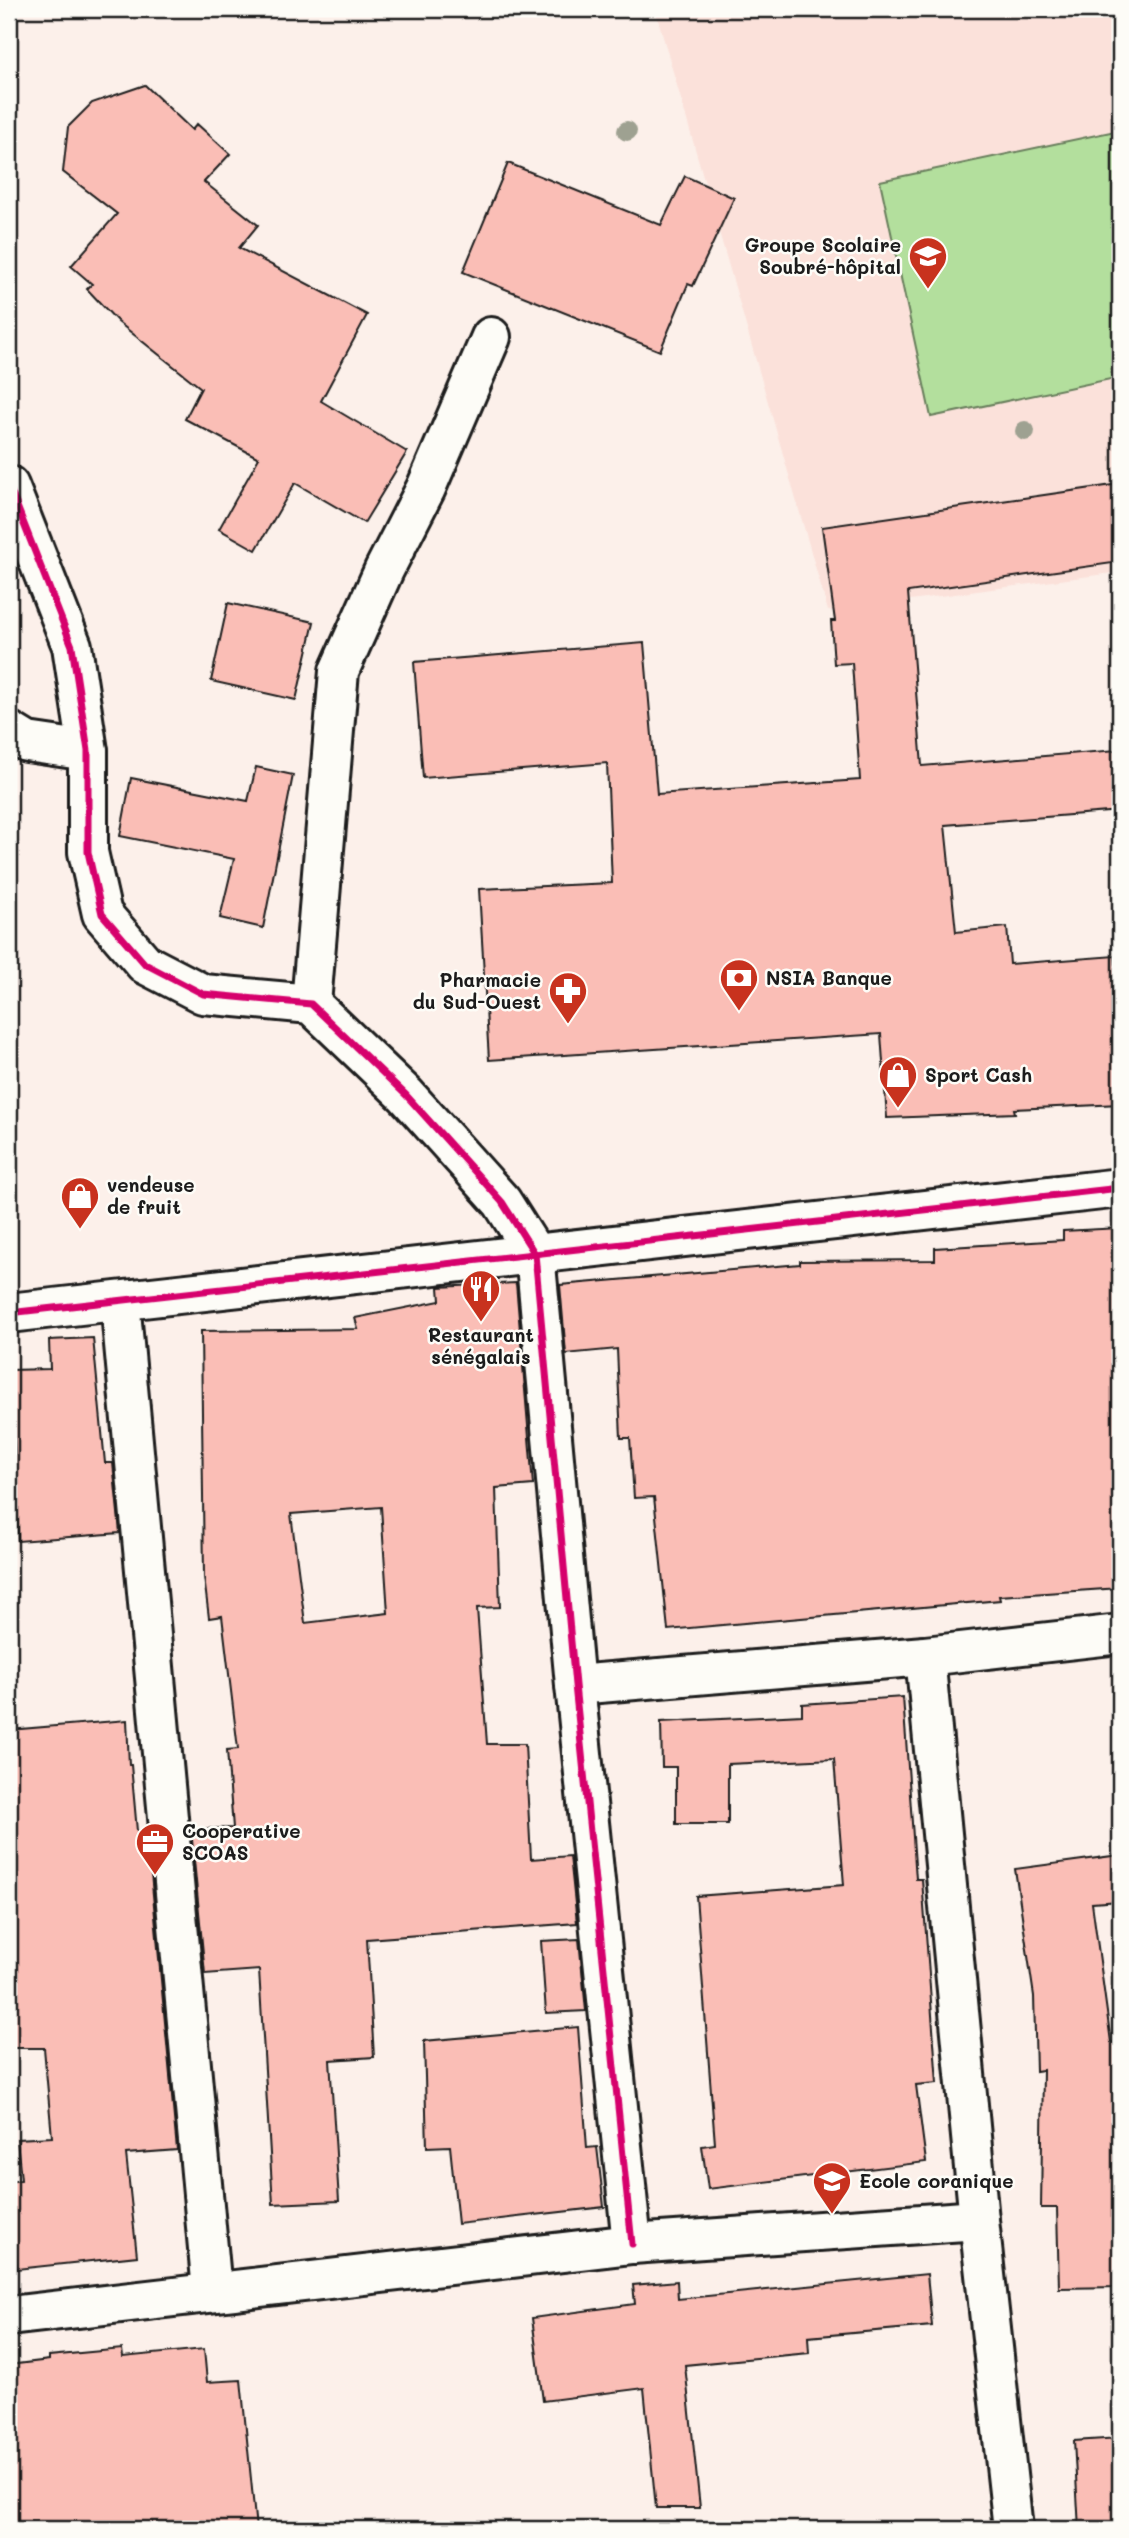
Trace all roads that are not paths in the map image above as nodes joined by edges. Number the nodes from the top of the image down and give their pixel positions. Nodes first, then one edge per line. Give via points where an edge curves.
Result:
1 (491, 337) dead end
2 (9, 486) edge
3 (9, 731) edge
4 (88, 751) junction
5 (311, 1004) junction
6 (1120, 1188) edge
7 (535, 1254) junction
8 (120, 1301) junction
9 (9, 1313) edge
10 (1120, 1634) edge
11 (925, 1656) junction
12 (575, 1685) junction
13 (979, 2220) junction
14 (632, 2244) junction
15 (212, 2291) junction
16 (9, 2316) edge
17 (1013, 2529) edge

1 - 5 street via 339,671
2 - 4 street via 72,646
3 - 4 street via 27,741
4 - 5 street via 88,852 102,914 145,964 203,994
5 - 7 street via 406,1095 502,1202
6 - 7 street
7 - 8 street
7 - 12 street
8 - 9 street
8 - 15 street
10 - 11 street
11 - 12 street
11 - 13 street
12 - 14 street
13 - 14 street
13 - 17 street
14 - 15 street
15 - 16 street

